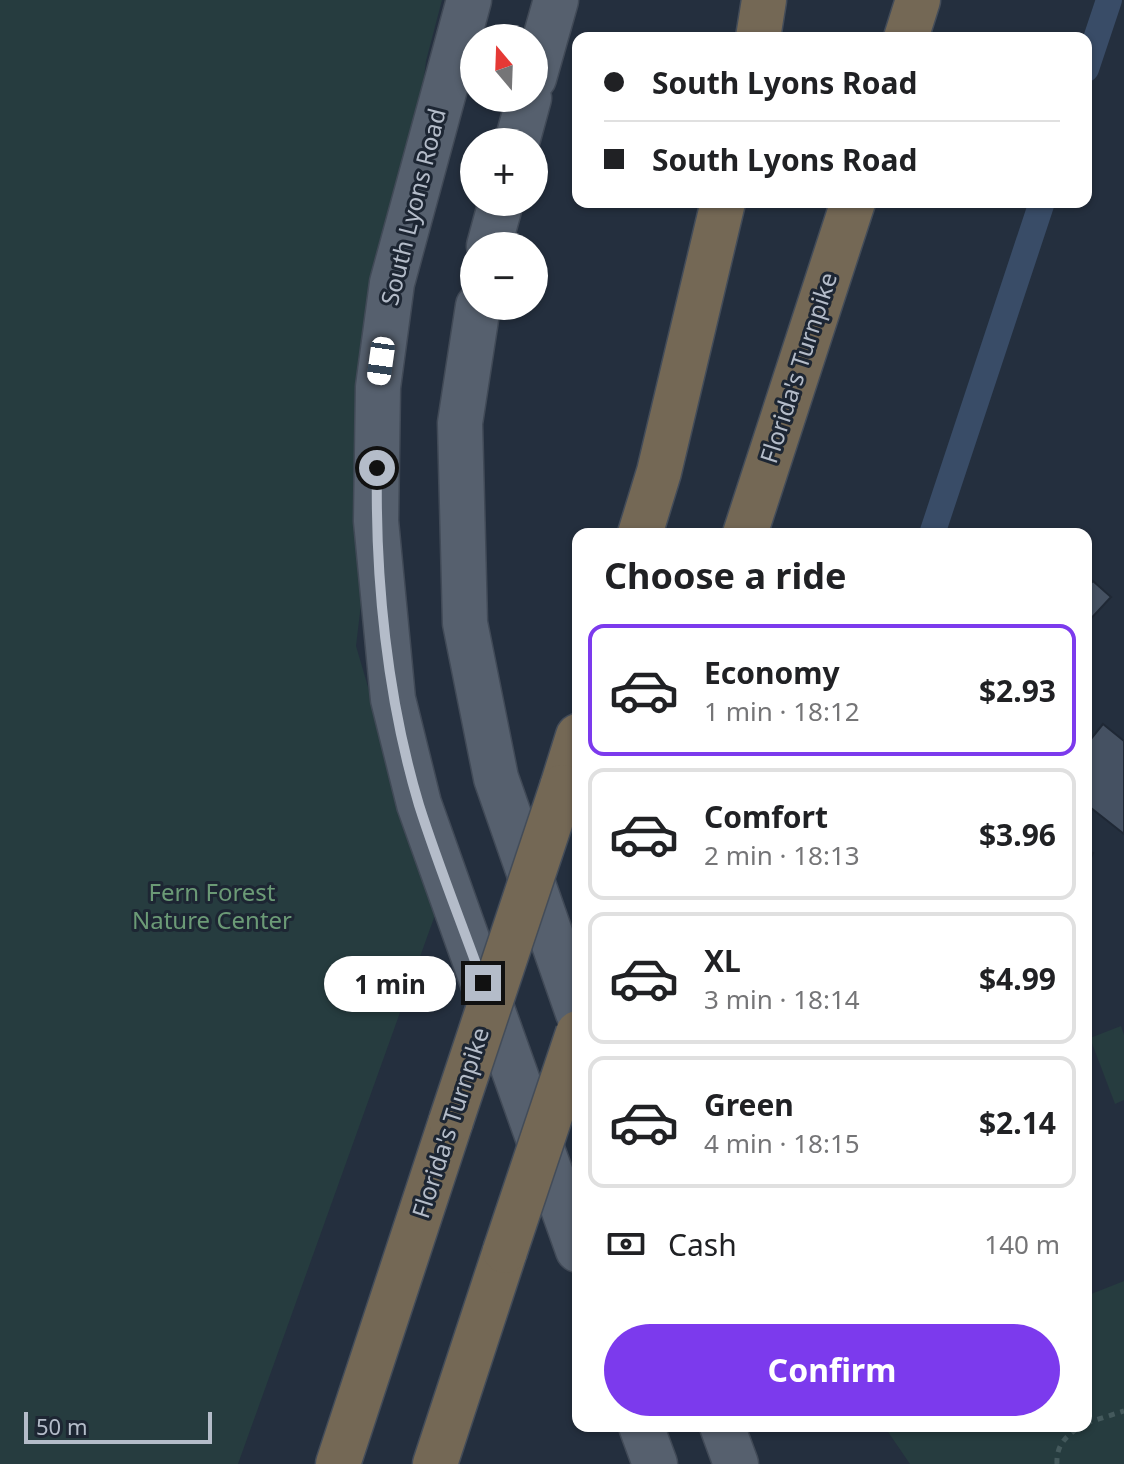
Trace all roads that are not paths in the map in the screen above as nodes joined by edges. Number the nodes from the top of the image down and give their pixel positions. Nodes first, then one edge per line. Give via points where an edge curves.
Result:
1 (469, 0) edge
2 (556, 0) edge
3 (764, 0) edge
4 (918, 0) edge
5 (548, 28) edge
6 (759, 32) edge
7 (908, 32) edge
8 (722, 208) edge
9 (851, 208) edge
10 (476, 320) edge
11 (642, 528) edge
12 (747, 528) edge
13 (572, 755) edge
14 (572, 996) edge
15 (572, 1051) edge
16 (572, 1233) edge
17 (643, 1432) edge
18 (724, 1432) edge
19 (338, 1464) edge
20 (435, 1464) edge
21 (655, 1464) edge
22 (736, 1464) edge

1 - 16 main road, South Lyons Road via 392,283 378,387 376,521 393,699 419,804
2 - 5 main road
3 - 6 highway
4 - 7 highway
8 - 11 highway
9 - 12 highway, Florida's Turnpike
10 - 14 main road via 460,423 465,623 496,778
13 - 19 highway, Florida's Turnpike, bridge
15 - 20 highway, bridge
17 - 21 main road
18 - 22 main road

